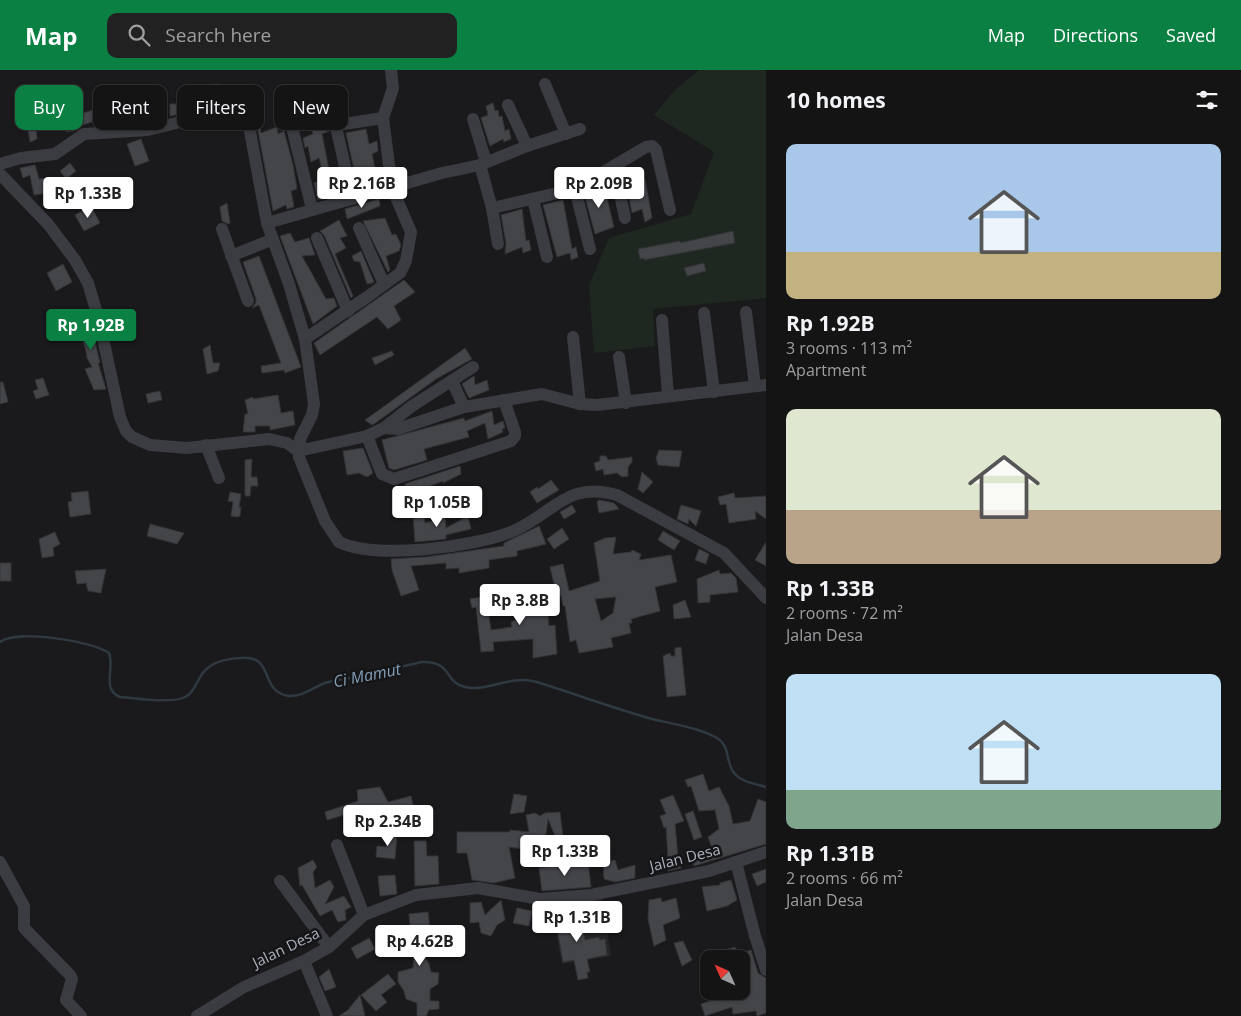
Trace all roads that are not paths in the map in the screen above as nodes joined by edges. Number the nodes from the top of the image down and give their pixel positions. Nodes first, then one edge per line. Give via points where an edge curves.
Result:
1 (391, 70) edge
2 (545, 84) dead end
3 (508, 105) dead end
4 (383, 118) junction
5 (473, 119) dead end
6 (348, 123) edge
7 (580, 129) dead end
8 (294, 130) edge
9 (338, 130) edge
10 (566, 134) junction
11 (527, 146) junction
12 (483, 163) junction
13 (0, 164) edge
14 (614, 166) junction
15 (0, 174) edge
16 (392, 188) junction
17 (575, 188) junction
18 (352, 198) junction
19 (532, 199) junction
20 (492, 208) junction
21 (312, 210) junction
22 (670, 210) dead end
23 (625, 218) dead end
24 (267, 224) junction
25 (359, 228) dead end
26 (222, 229) dead end
27 (317, 238) dead end
28 (272, 240) junction
29 (498, 244) dead end
30 (590, 249) dead end
31 (230, 256) junction
32 (546, 257) dead end
33 (384, 284) junction
34 (248, 301) dead end
35 (348, 310) junction
36 (746, 312) dead end
37 (704, 313) dead end
38 (662, 320) dead end
39 (574, 337) dead end
40 (305, 339) junction
41 (619, 357) dead end
42 (473, 368) dead end
43 (452, 381) junction
44 (761, 385) edge
45 (714, 392) junction
46 (668, 396) junction
47 (504, 400) junction
48 (626, 402) junction
49 (580, 404) junction
50 (464, 407) junction
51 (384, 428) junction
52 (367, 436) junction
53 (206, 445) junction
54 (298, 451) junction
55 (219, 478) dead end
56 (766, 598) edge
57 (337, 845) dead end
58 (766, 852) edge
59 (0, 862) edge
60 (736, 862) junction
61 (280, 881) dead end
62 (364, 916) junction
63 (329, 947) junction
64 (304, 961) junction
65 (766, 970) edge
66 (81, 1016) edge
67 (197, 1016) edge
68 (327, 1016) edge

1 - 4 street via 392,88
2 - 10 street
3 - 11 street
4 - 6 street
4 - 16 street
5 - 12 street
7 - 10 street
8 - 21 street
9 - 18 street
10 - 11 street
11 - 12 street
12 - 16 street
12 - 20 street
13 - 24 street via 56,154 84,134 148,130 238,115 250,126
14 - 17 street
14 - 22 street via 646,147 655,148
14 - 23 street
15 - 53 street via 48,224 88,283 126,431 132,437 157,446 187,448
16 - 18 street
16 - 33 street via 411,236 403,268
17 - 19 street
17 - 30 street
18 - 21 street
19 - 20 street
19 - 32 street
20 - 29 street
21 - 24 street
24 - 28 street
25 - 33 street
26 - 31 street
27 - 35 street
28 - 31 street
28 - 40 street via 290,284
31 - 34 street
33 - 35 street
35 - 40 street
36 - 44 street
37 - 45 street
38 - 46 street
39 - 49 street
40 - 54 street via 314,404
41 - 48 street
42 - 43 street
43 - 50 street
43 - 51 street
44 - 45 street
45 - 46 street
46 - 48 street
47 - 49 street via 542,394
47 - 50 street
47 - 52 street via 515,432 511,441 394,479 382,474
48 - 49 street
50 - 51 street via 398,429
51 - 52 street
52 - 54 street
53 - 54 street via 269,439 287,443
53 - 55 street
54 - 56 street via 325,521 339,542 346,545 409,550 476,542 511,532 568,496 601,490 617,495 724,553
57 - 62 street
58 - 60 street, Jalan Desa
59 - 66 street via 24,906 24,928 70,975 72,980 66,1000
60 - 62 street, Jalan Desa via 709,871 591,895 540,899 478,888 424,893
60 - 65 street
61 - 63 street
62 - 63 street, Jalan Desa
63 - 64 street, Jalan Desa
64 - 67 street, Jalan Desa via 244,987
64 - 68 street

